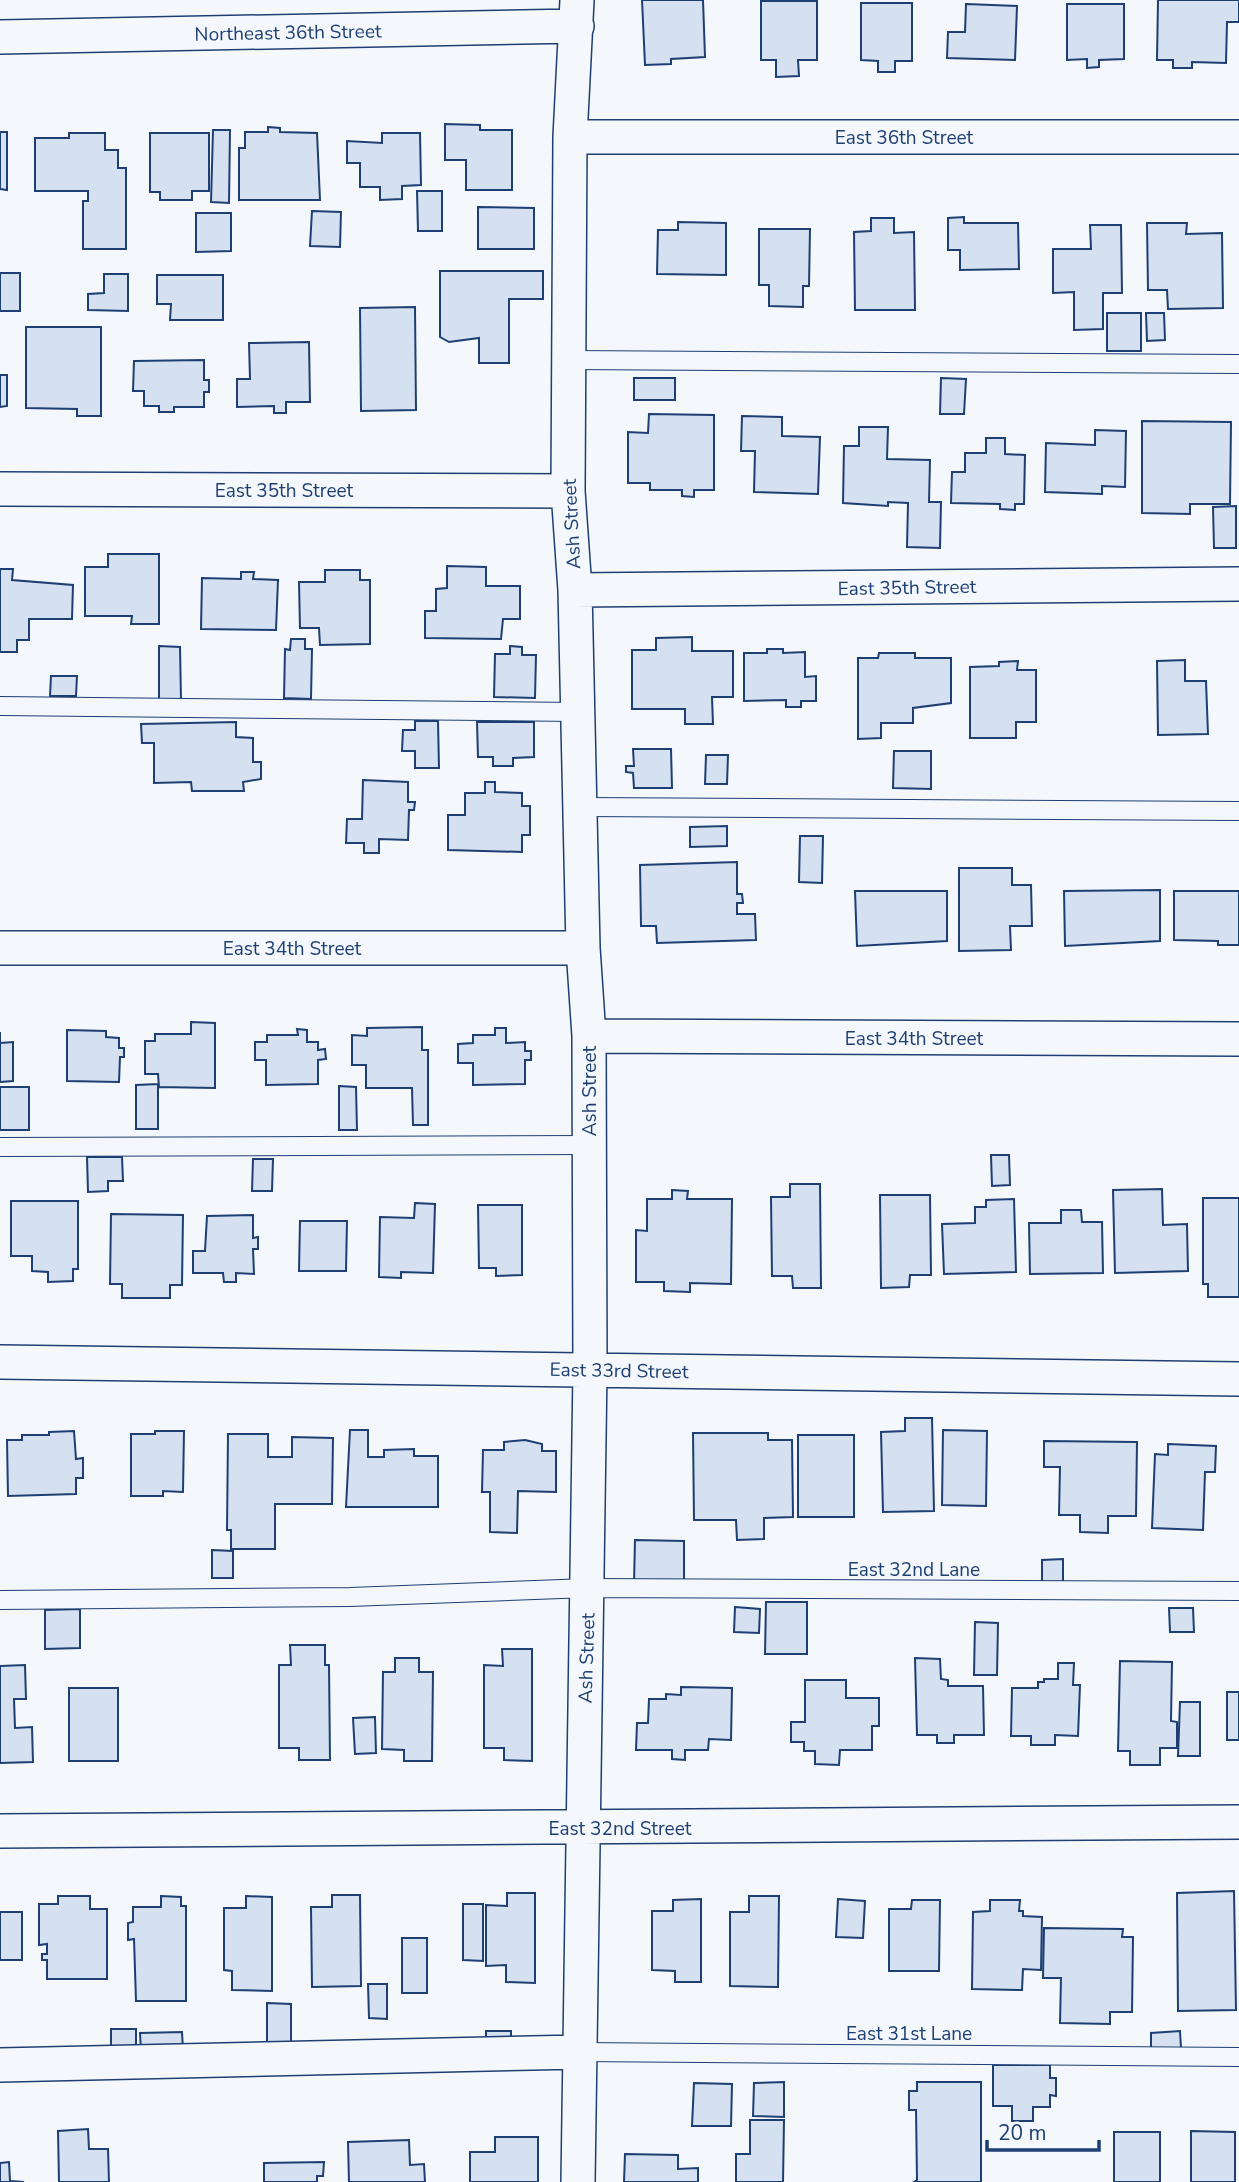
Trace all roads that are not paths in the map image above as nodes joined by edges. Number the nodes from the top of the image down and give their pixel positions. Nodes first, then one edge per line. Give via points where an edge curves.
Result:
1 (577, 13) edge
2 (0, 37) edge
3 (570, 137) junction
4 (1239, 137) edge
5 (569, 360) junction
6 (1239, 364) edge
7 (0, 489) edge
8 (568, 491) junction
9 (1239, 584) edge
10 (575, 590) junction
11 (0, 706) edge
12 (578, 712) junction
13 (580, 807) junction
14 (1239, 811) edge
15 (0, 948) edge
16 (583, 948) junction
17 (589, 1036) junction
18 (1239, 1039) edge
19 (589, 1145) junction
20 (0, 1147) edge
21 (0, 1362) edge
22 (590, 1370) junction
23 (1239, 1378) edge
24 (588, 1588) junction
25 (1239, 1591) edge
26 (0, 1600) edge
27 (1239, 1822) edge
28 (581, 1828) junction
29 (0, 1831) edge
30 (579, 2052) junction
31 (1239, 2057) edge
32 (0, 2065) edge
33 (578, 2182) edge

1 - 2 street, Northeast 36th Street
1 - 3 street, Ash Street
3 - 4 street, East 36th Street
3 - 5 street, Ash Street
5 - 6 lane
5 - 8 street, Ash Street
7 - 8 street, East 35th Street
8 - 10 street, Ash Street
9 - 10 street, East 35th Street
10 - 12 street, Ash Street
11 - 12 lane
12 - 13 street, Ash Street
13 - 14 lane
13 - 16 street, Ash Street
15 - 16 street, East 34th Street
16 - 17 street, Ash Street
17 - 18 street, East 34th Street
17 - 19 street, Ash Street
19 - 20 lane
19 - 22 street, Ash Street
21 - 22 street, East 33rd Street
22 - 23 street, East 33rd Street
22 - 24 street, Ash Street
24 - 25 lane, East 32nd Lane
24 - 26 lane, East 32nd Lane via 350,1597
24 - 28 street, Ash Street
27 - 28 street, East 32nd Street
28 - 29 street, East 32nd Street
28 - 30 street, Ash Street
30 - 31 lane, East 31st Lane
30 - 32 street
30 - 33 street, Ash Street

